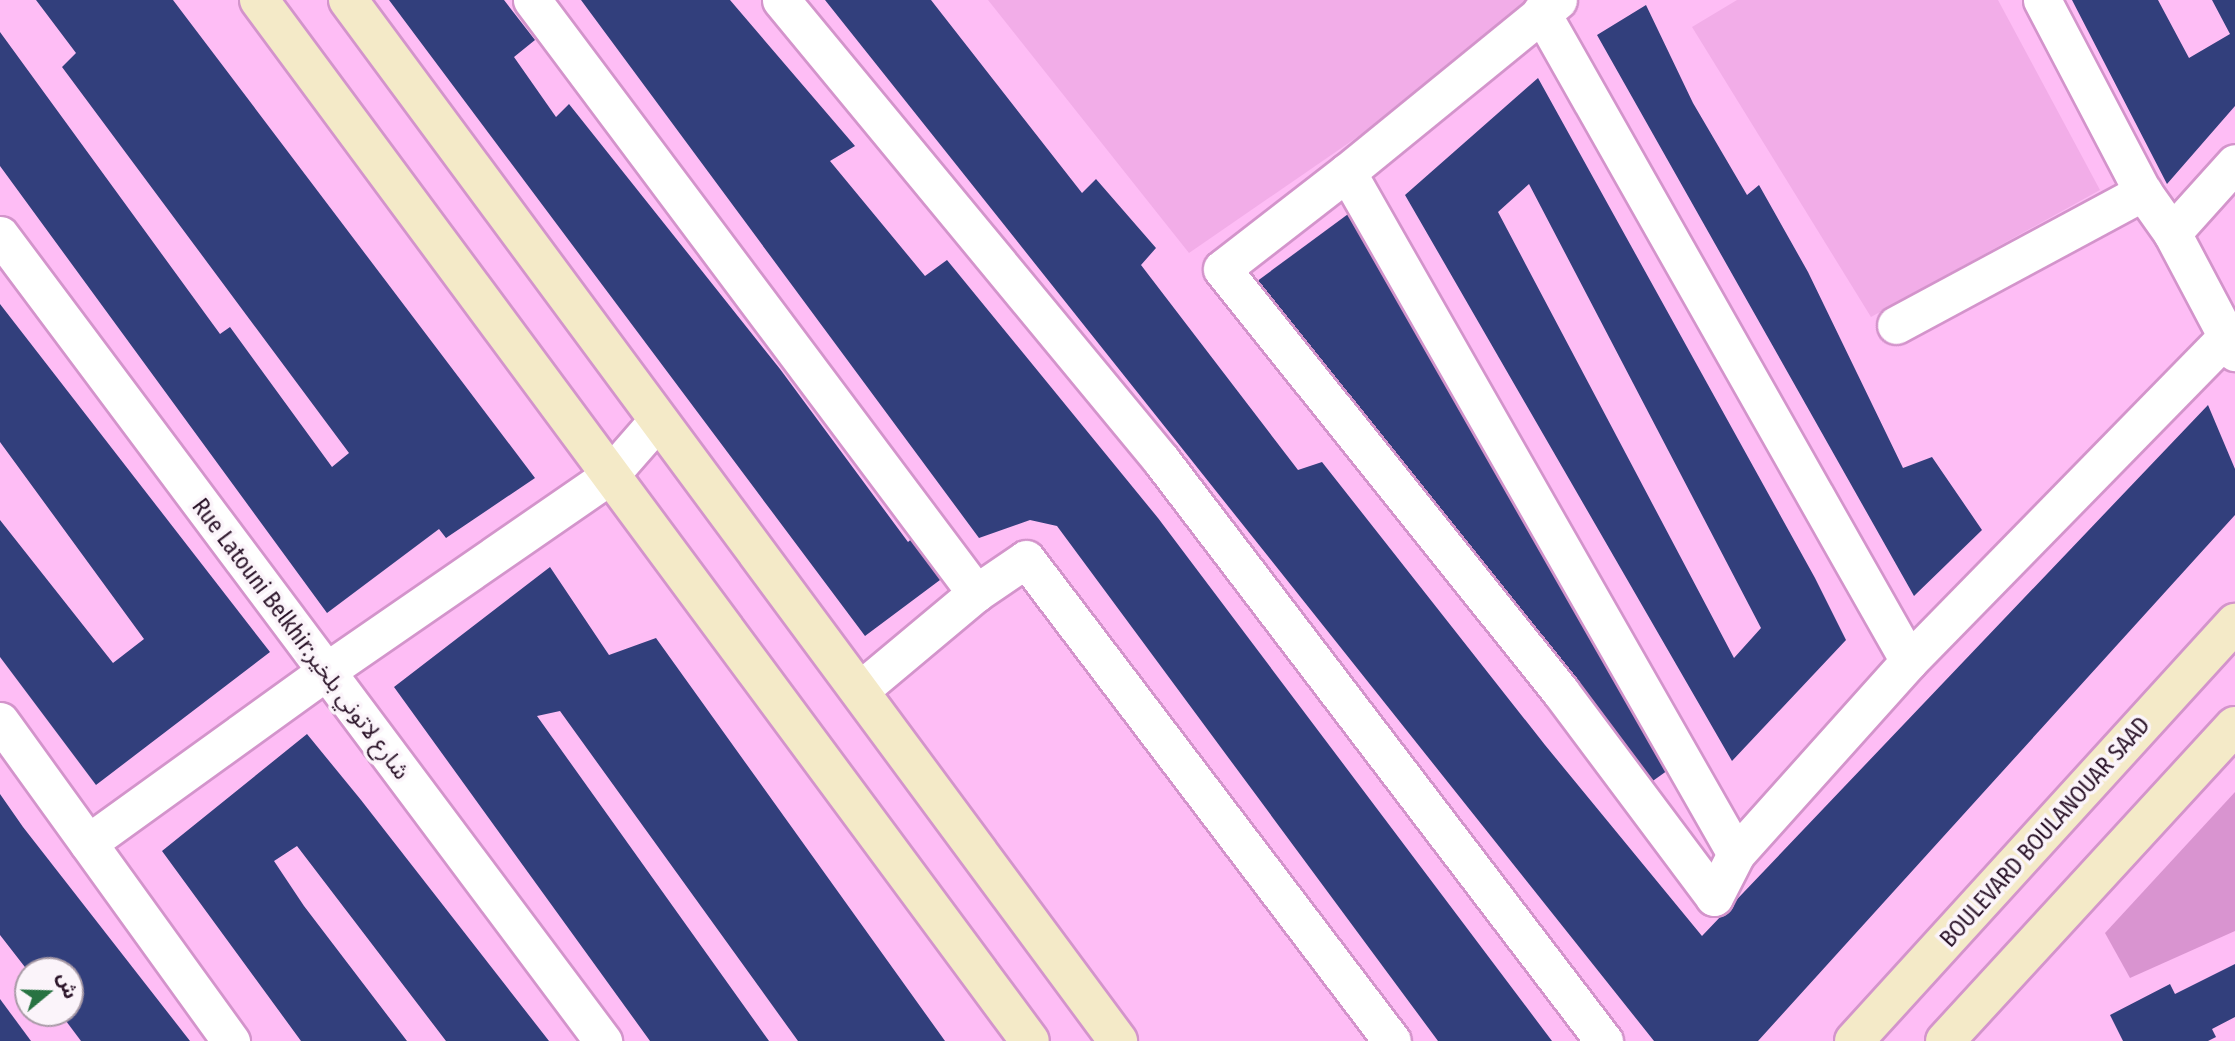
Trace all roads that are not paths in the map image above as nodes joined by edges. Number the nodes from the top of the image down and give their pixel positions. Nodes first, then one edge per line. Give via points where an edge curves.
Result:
1 (259, 0) edge
2 (348, 0) edge
3 (532, 0) edge
4 (781, 0) edge
5 (2042, 0) edge
6 (1550, 6) edge
7 (2235, 163) edge
8 (1347, 172) junction
9 (2143, 192) junction
10 (2172, 233) junction
11 (0, 235) edge
12 (1896, 325) dead end
13 (2231, 344) edge
14 (657, 421) junction
15 (609, 476) junction
16 (976, 593) junction
17 (2235, 624) edge
18 (1909, 661) junction
19 (325, 672) junction
20 (860, 690) junction
21 (0, 721) edge
22 (2235, 726) edge
23 (88, 843) junction
24 (1735, 854) junction
25 (231, 1041) edge
26 (603, 1041) edge
27 (1030, 1041) edge
28 (1118, 1041) edge
29 (1391, 1041) edge
30 (1604, 1041) edge
31 (1854, 1041) edge
32 (1945, 1041) edge

1 - 15 main road
2 - 14 main road
3 - 16 street
4 - 30 street via 1161,460
5 - 9 street
6 - 8 street
6 - 18 street
7 - 10 street
8 - 24 street
8 - 24 street via 1222,269 1560,691 1714,897
9 - 10 street
9 - 12 street
10 - 13 street
11 - 19 street, Rue Latouni Belkhir;شارع لاتوني بلخير
13 - 18 street
14 - 15 street
14 - 20 main road
15 - 19 street
15 - 27 main road
16 - 20 street
16 - 29 street via 1026,559
17 - 31 main road, BOULEVARD BOULANOUAR SAAD
18 - 24 street
19 - 23 street
19 - 26 street, Rue Latouni Belkhir;شارع لاتوني بلخير
20 - 28 main road
21 - 23 street
22 - 32 main road
23 - 25 street

